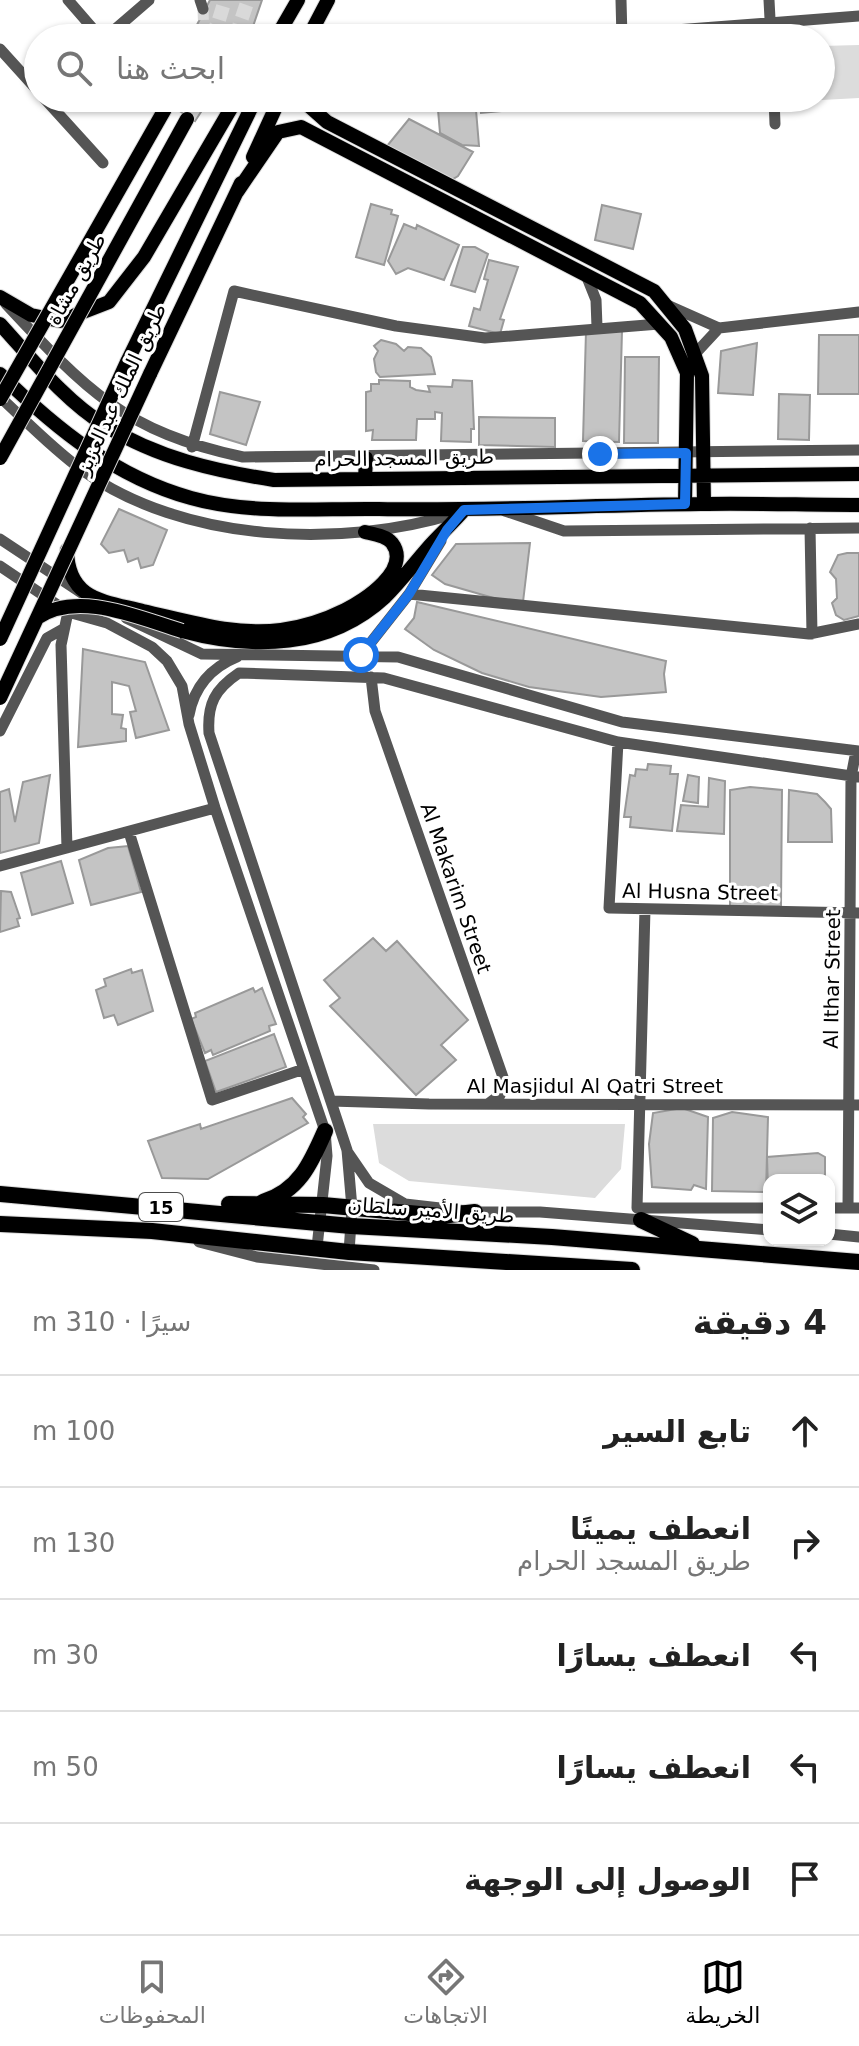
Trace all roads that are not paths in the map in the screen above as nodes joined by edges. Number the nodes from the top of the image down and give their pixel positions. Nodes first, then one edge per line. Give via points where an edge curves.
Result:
1 (68, 0) edge
2 (149, 0) edge
3 (298, 0) edge
4 (304, 0) edge
5 (328, 0) edge
6 (621, 0) edge
7 (769, 0) edge
8 (859, 16) edge
9 (771, 23) junction
10 (90, 24) edge
11 (120, 24) edge
12 (284, 24) edge
13 (293, 24) edge
14 (315, 24) edge
15 (622, 24) edge
16 (760, 24) edge
17 (0, 49) edge
18 (24, 76) edge
19 (57, 112) edge
20 (163, 112) edge
21 (229, 112) edge
22 (249, 112) edge
23 (274, 112) edge
24 (316, 112) edge
25 (775, 112) edge
26 (187, 119) tunnel mouth
27 (775, 124) dead end
28 (103, 163) dead end
29 (237, 192) junction
30 (586, 275) junction
31 (0, 298) edge
32 (664, 303) junction
33 (859, 312) edge
34 (0, 324) edge
35 (659, 324) junction
36 (597, 327) junction
37 (719, 328) junction
38 (694, 355) junction
39 (0, 374) edge
40 (0, 398) edge
41 (192, 447) junction
42 (859, 450) edge
43 (686, 453) junction
44 (703, 453) junction
45 (0, 458) edge
46 (366, 458) junction
47 (859, 474) edge
48 (704, 475) junction
49 (686, 476) junction
50 (365, 479) junction
51 (685, 504) junction
52 (704, 504) junction
53 (857, 505) edge
54 (497, 509) junction
55 (464, 510) junction
56 (810, 528) junction
57 (858, 528) edge
58 (447, 530) junction
59 (365, 532) junction
60 (0, 539) edge
61 (67, 549) junction
62 (0, 566) edge
63 (409, 594) junction
64 (68, 612) junction
65 (351, 614) junction
66 (37, 618) junction
67 (859, 624) edge
68 (63, 629) junction
69 (812, 634) junction
70 (0, 639) edge
71 (243, 655) junction
72 (361, 655) junction
73 (371, 677) junction
74 (0, 698) edge
75 (189, 724) junction
76 (0, 731) edge
77 (618, 742) junction
78 (858, 751) edge
79 (855, 777) edge
80 (215, 808) junction
81 (129, 832) junction
82 (67, 848) junction
83 (0, 866) edge
84 (645, 909) junction
85 (855, 913) edge
86 (304, 1069) junction
87 (331, 1101) junction
88 (487, 1104) junction
89 (640, 1104) junction
90 (853, 1105) edge
91 (325, 1131) junction
92 (347, 1150) junction
93 (0, 1194) edge
94 (257, 1204) junction
95 (352, 1208) junction
96 (763, 1208) edge
97 (854, 1208) edge
98 (204, 1211) junction
99 (475, 1212) junction
100 (322, 1214) junction
101 (641, 1220) junction
102 (0, 1224) edge
103 (351, 1226) junction
104 (763, 1230) edge
105 (152, 1231) junction
106 (835, 1235) edge
107 (859, 1237) edge
108 (317, 1247) junction
109 (705, 1250) junction
110 (349, 1252) junction
111 (859, 1262) edge
112 (443, 1263) edge
113 (374, 1270) edge
114 (632, 1270) edge

1 - 10 street
2 - 11 street
3 - 12 main road
4 - 13 main road
5 - 14 main road
6 - 15 street
7 - 9 street
8 - 9 street
9 - 16 street
17 - 18 street
19 - 28 street
20 - 40 main road, طريق مشاة, bridge
21 - 31 main road via 144,257 109,302 60,321 31,315
22 - 70 main road, طريق الملك عبدالعزيز, bridge
23 - 29 main road, طريق الملك عبدالعزيز
24 - 32 main road via 654,291
25 - 27 street
26 - 45 main road, طريق مشاة, bridge
29 - 30 main road via 278,132 301,127
29 - 61 main road, طريق الملك عبدالعزيز, bridge
30 - 35 main road via 640,303
30 - 36 street via 596,300
31 - 41 street via 73,376 119,412
32 - 37 street
32 - 38 main road via 685,329
33 - 37 street
34 - 50 main road, طريق المسجد الحرام via 106,426 157,450 211,470 274,480
35 - 36 street
35 - 43 main road via 687,373
36 - 41 street via 485,338 396,326 234,291
37 - 38 street
38 - 44 main road via 702,376
39 - 55 main road via 94,454 192,498 285,510
40 - 59 street via 83,471 167,511 272,533
41 - 46 street via 243,457
42 - 44 street
43 - 44 street
43 - 46 street
43 - 49 main road
44 - 48 main road
46 - 50 main road
47 - 48 main road, طريق المسجد الحرام
48 - 49 main road, طريق المسجد الحرام
48 - 52 main road
49 - 50 main road, طريق المسجد الحرام
49 - 51 main road
51 - 52 main road
51 - 54 main road
52 - 53 main road
53 - 57 street
54 - 55 main road
54 - 56 street via 564,531
55 - 58 main road
55 - 59 street via 418,525
56 - 57 street
56 - 69 street
58 - 63 street
58 - 65 main road via 383,599
59 - 65 main road via 394,544 396,556 392,573
60 - 71 street via 67,585 162,638 202,654
61 - 65 main road via 74,581 95,599 218,628 279,630
61 - 66 main road, طريق الملك عبدالعزيز, bridge
62 - 64 street
63 - 69 street
63 - 72 street
64 - 68 street
64 - 75 street via 107,623 152,647 182,686
65 - 66 main road, bridge via 313,637 262,643 200,635 92,607 66,605
66 - 74 main road, طريق الملك عبدالعزيز, bridge
67 - 69 street
68 - 76 street via 47,638
68 - 82 street
71 - 72 street
71 - 75 street via 204,680 194,696
72 - 78 street via 398,657 622,722
73 - 77 street
73 - 87 street via 239,673 220,686 207,710 209,733
73 - 88 street, Al Makarim Street via 375,711 504,1080 500,1095
75 - 80 street
77 - 79 street
77 - 84 street, Al Husna Street via 609,908
78 - 79 street, Al Ithar Street
79 - 85 street, Al Ithar Street
80 - 81 street
80 - 86 street
81 - 82 street
81 - 86 street via 212,1100
82 - 83 street
84 - 85 street, Al Husna Street
84 - 89 street
85 - 90 street, Al Ithar Street
86 - 91 street
87 - 88 street, Al Masjidul Al Qatri Street
87 - 92 street
88 - 89 street, Al Masjidul Al Qatri Street
89 - 90 street, Al Masjidul Al Qatri Street
89 - 96 street via 637,1208
90 - 97 street, Al Ithar Street
91 - 94 highway via 309,1169 293,1186
91 - 100 street
92 - 95 street
92 - 99 street via 369,1183 405,1204
93 - 98 highway, طريق الأمير سلطان / 15
94 - 98 highway
94 - 100 highway
95 - 99 highway via 441,1216
95 - 100 highway
95 - 103 street
98 - 100 highway, طريق الأمير سلطان / 15
99 - 101 street
100 - 103 highway, طريق الأمير سلطان / 15
100 - 108 street
101 - 104 street
101 - 109 highway
102 - 105 highway, 15
103 - 109 highway, طريق الأمير سلطان / 15
103 - 110 street
105 - 108 highway, 15
105 - 113 street via 257,1257
106 - 107 street
108 - 110 highway, 15
109 - 111 highway, طريق الأمير سلطان / 15
110 - 112 highway, 15
112 - 114 highway, 15

